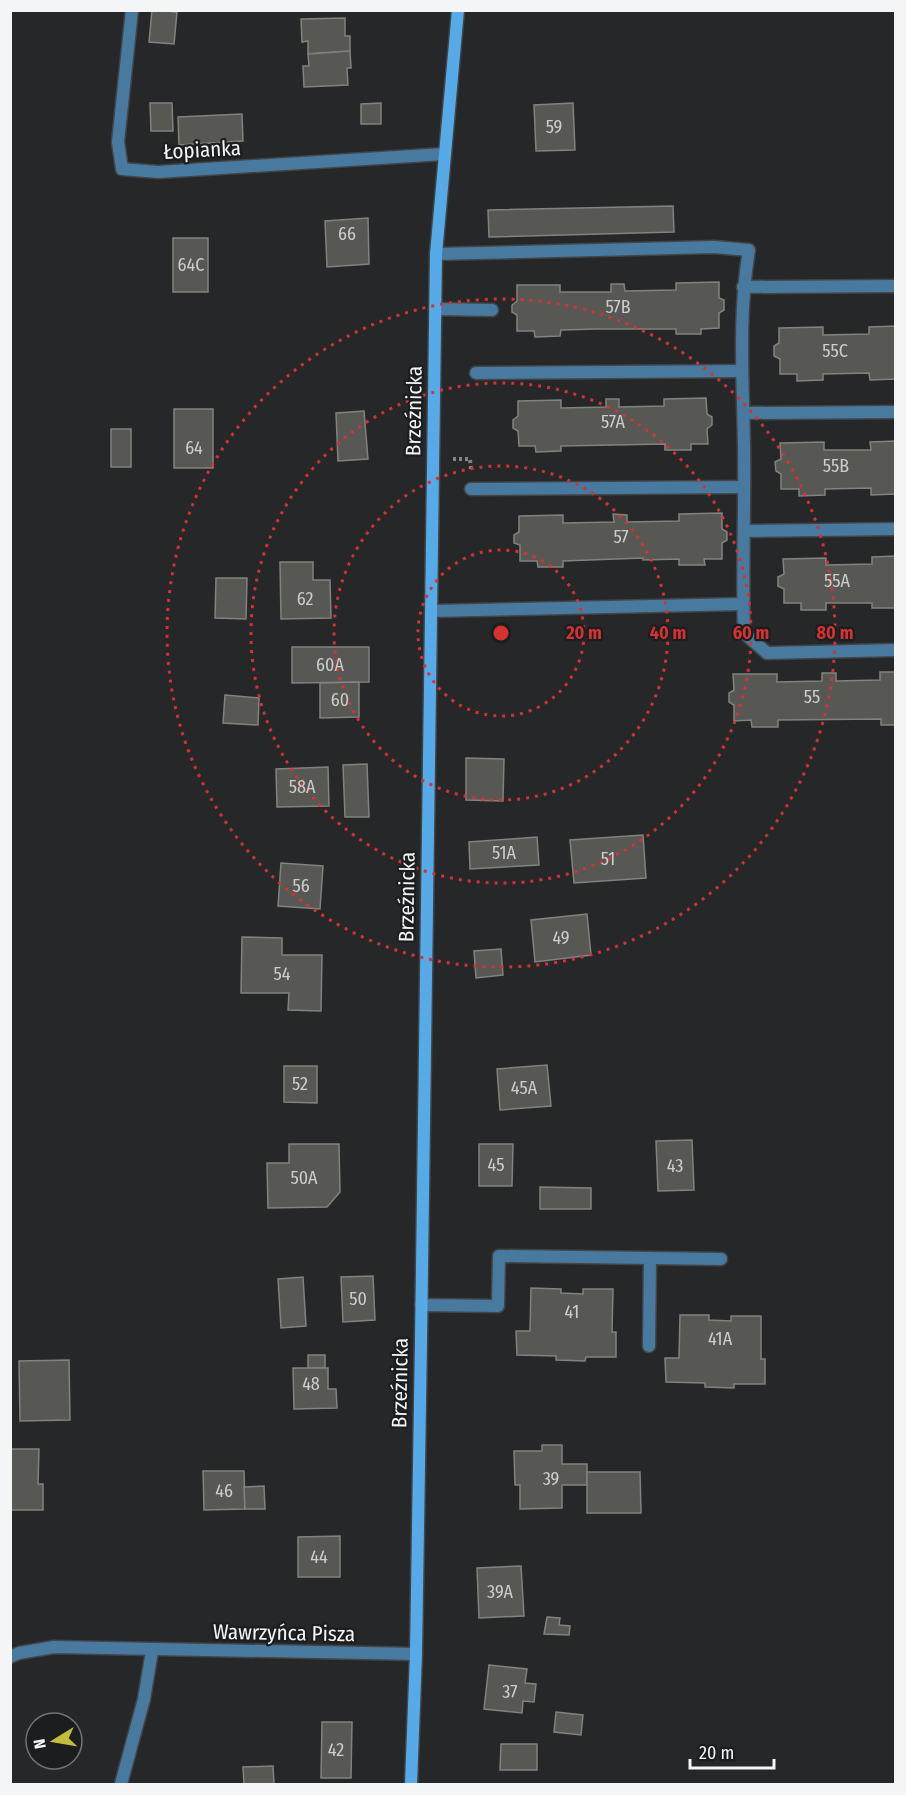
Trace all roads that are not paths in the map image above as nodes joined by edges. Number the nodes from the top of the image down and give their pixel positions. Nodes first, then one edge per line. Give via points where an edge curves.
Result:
1 (132, 10) edge
2 (458, 10) edge
3 (444, 154) junction
4 (436, 254) junction
5 (896, 286) edge
6 (743, 287) junction
7 (435, 309) junction
8 (492, 310) dead end
9 (742, 371) junction
10 (476, 373) dead end
11 (744, 412) junction
12 (896, 412) edge
13 (744, 487) junction
14 (471, 489) dead end
15 (896, 529) edge
16 (744, 531) junction
17 (743, 604) junction
18 (432, 611) junction
19 (896, 650) edge
20 (650, 1258) junction
21 (721, 1259) dead end
22 (421, 1305) junction
23 (649, 1346) dead end
24 (152, 1651) junction
25 (416, 1654) junction
26 (10, 1657) edge
27 (121, 1785) edge
28 (411, 1785) edge

1 - 3 street, Łopianka via 118,142 122,169 158,172
2 - 3 street, Brzeźnicka
3 - 4 street, Brzeźnicka
4 - 6 street via 714,247 749,250
4 - 7 street, Brzeźnicka
5 - 6 street
6 - 9 street
7 - 8 street
7 - 18 street, Brzeźnicka
9 - 10 street
9 - 11 street
11 - 12 street
11 - 13 street
13 - 14 street
13 - 16 street
15 - 16 street
16 - 17 street
17 - 18 street
17 - 19 street via 744,633 767,653
18 - 22 street, Brzeźnicka
20 - 21 street
20 - 22 street via 499,1256 498,1305
20 - 23 street
22 - 25 street, Brzeźnicka
24 - 25 street, Wawrzyńca Pisza
24 - 26 street, Wawrzyńca Pisza via 54,1647
24 - 27 street via 144,1699
25 - 28 street, Brzeźnicka

